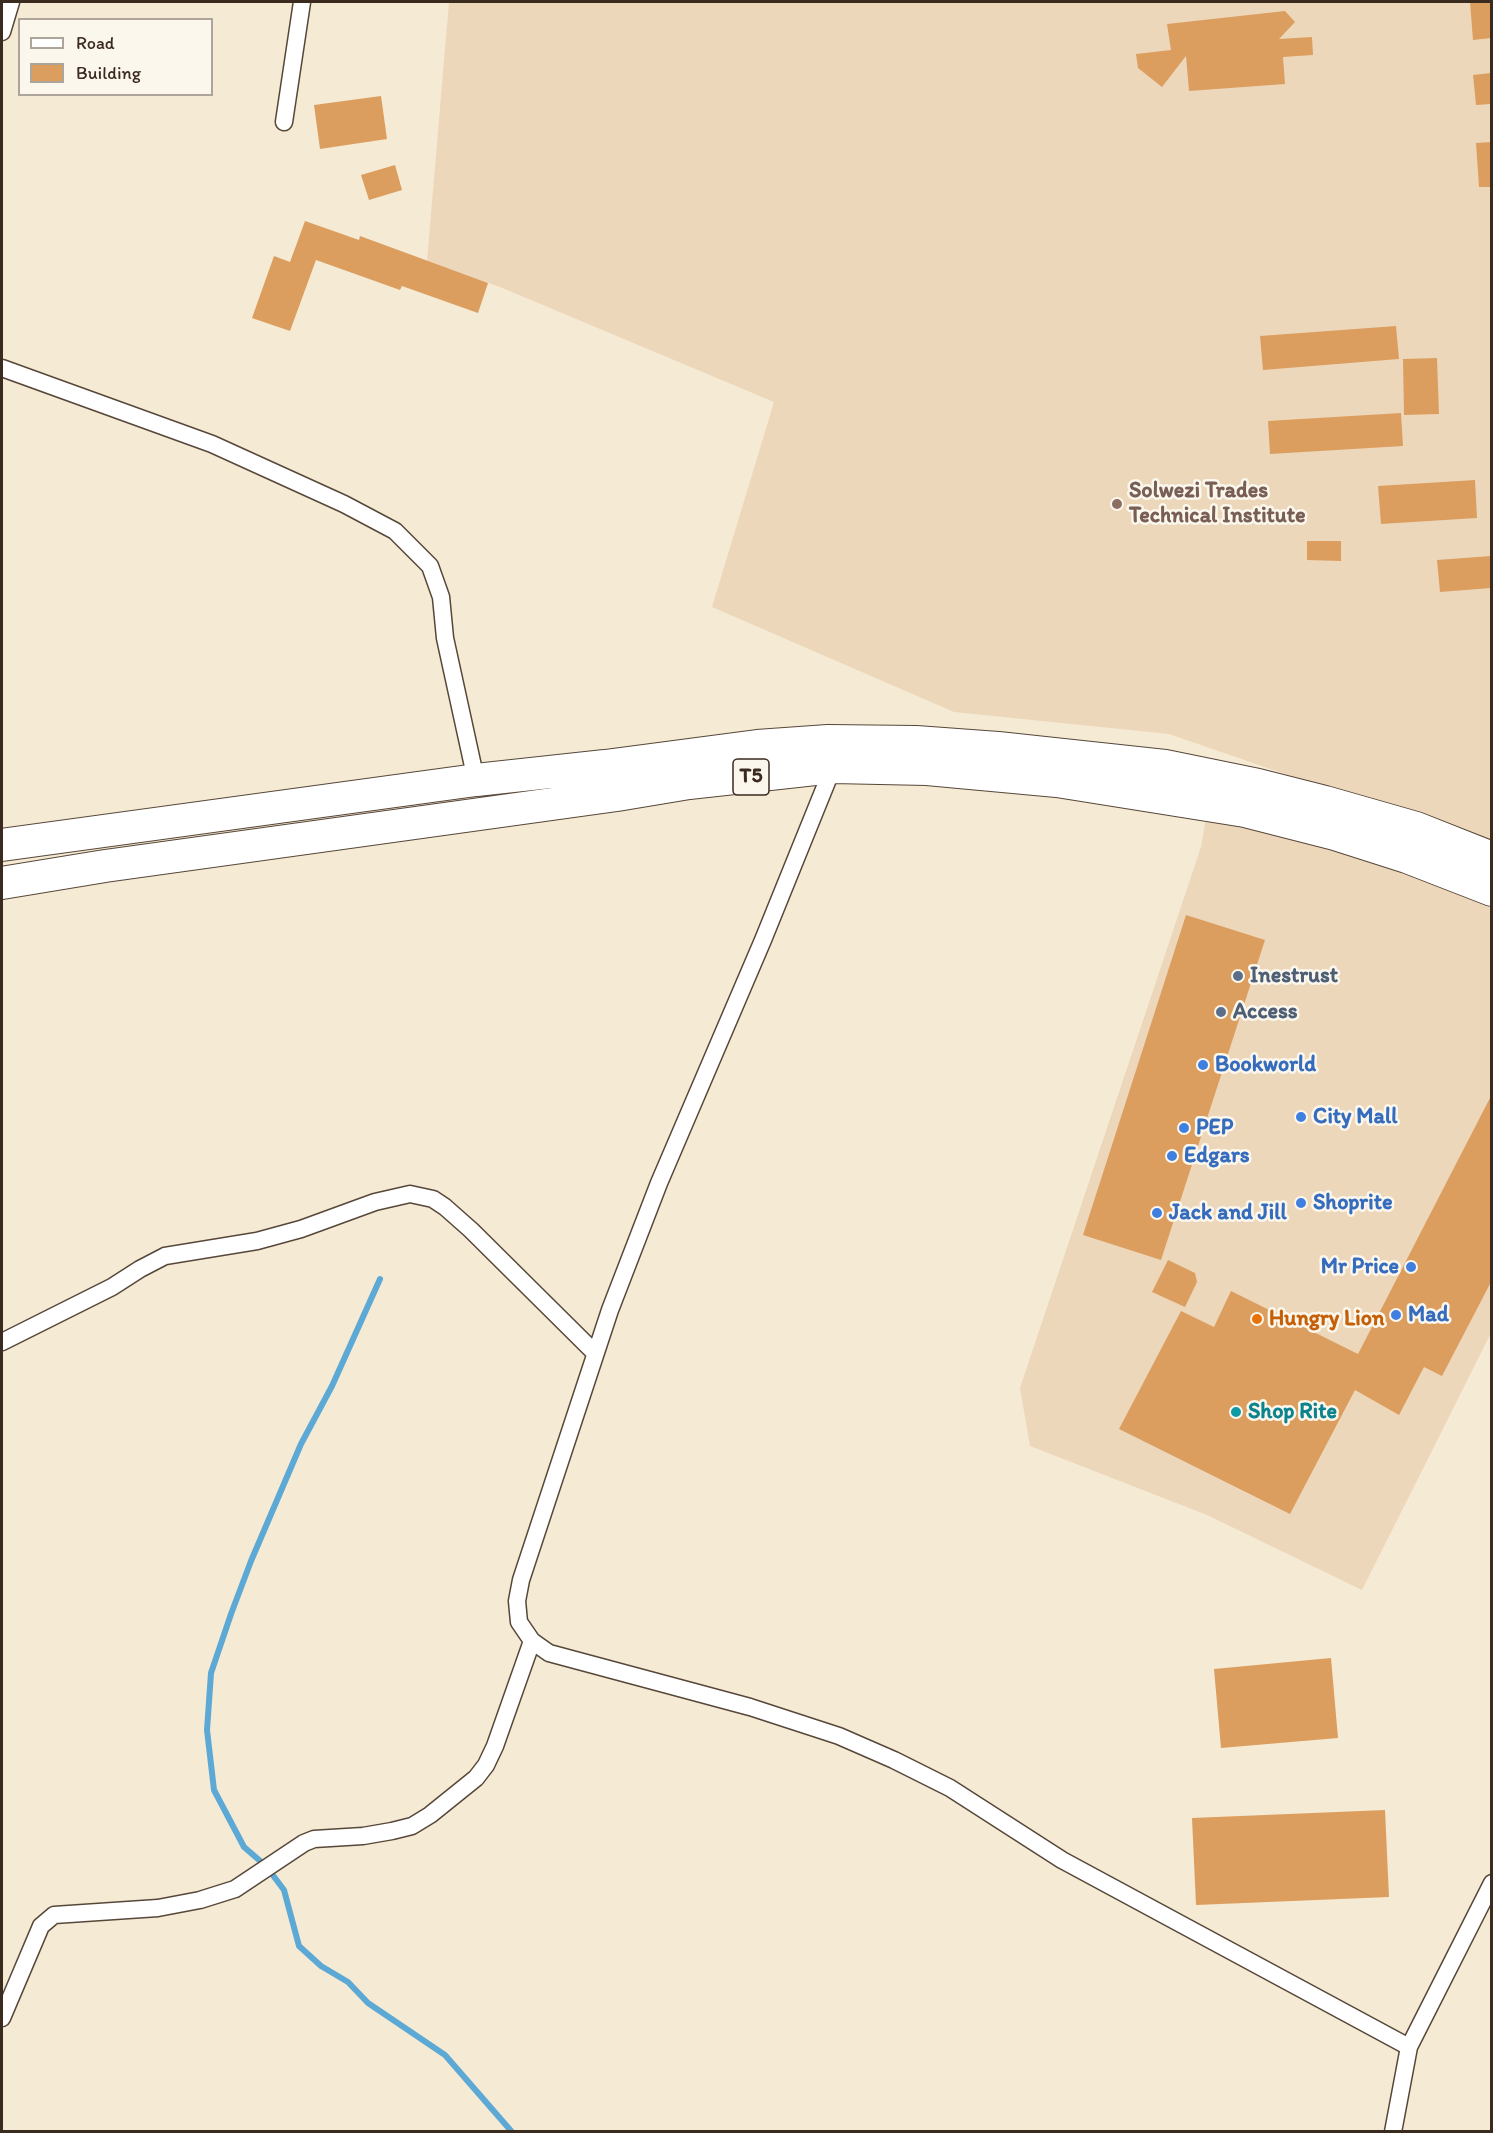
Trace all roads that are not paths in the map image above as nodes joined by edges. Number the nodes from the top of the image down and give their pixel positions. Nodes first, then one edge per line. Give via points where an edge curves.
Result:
1 (11, 2) edge
2 (302, 2) edge
3 (2, 32) edge
4 (284, 122) dead end
5 (2, 368) edge
6 (833, 767) junction
7 (476, 780) junction
8 (2, 845) edge
9 (1491, 858) edge
10 (2, 883) edge
11 (1491, 890) edge
12 (2, 1342) edge
13 (596, 1353) junction
14 (532, 1641) junction
15 (1491, 1883) edge
16 (2, 2018) edge
17 (1409, 2047) junction
18 (1398, 2111) junction
19 (1393, 2132) edge
20 (1406, 2132) edge

1 - 3 street
2 - 4 street
5 - 7 street via 212,444 395,531 430,566 441,597 445,638
6 - 10 highway, T5 via 689,783
6 - 11 highway, T5 via 927,769 1057,781 1245,811 1407,857
6 - 13 street via 659,1183
7 - 8 highway, T5
7 - 9 highway, T5 via 828,741 998,748 1165,766 1258,785 1416,828
12 - 13 street via 165,1256 256,1241 410,1194 433,1199 445,1207
13 - 14 street via 521,1580 519,1623
14 - 16 street via 486,1765 476,1778 430,1815 412,1826 392,1831 314,1839 235,1889 200,1900 158,1908 54,1915 41,1926
14 - 17 street via 549,1653 750,1707 839,1736 894,1760 950,1788 1062,1860
15 - 17 street
17 - 18 street
18 - 19 street
18 - 20 street

